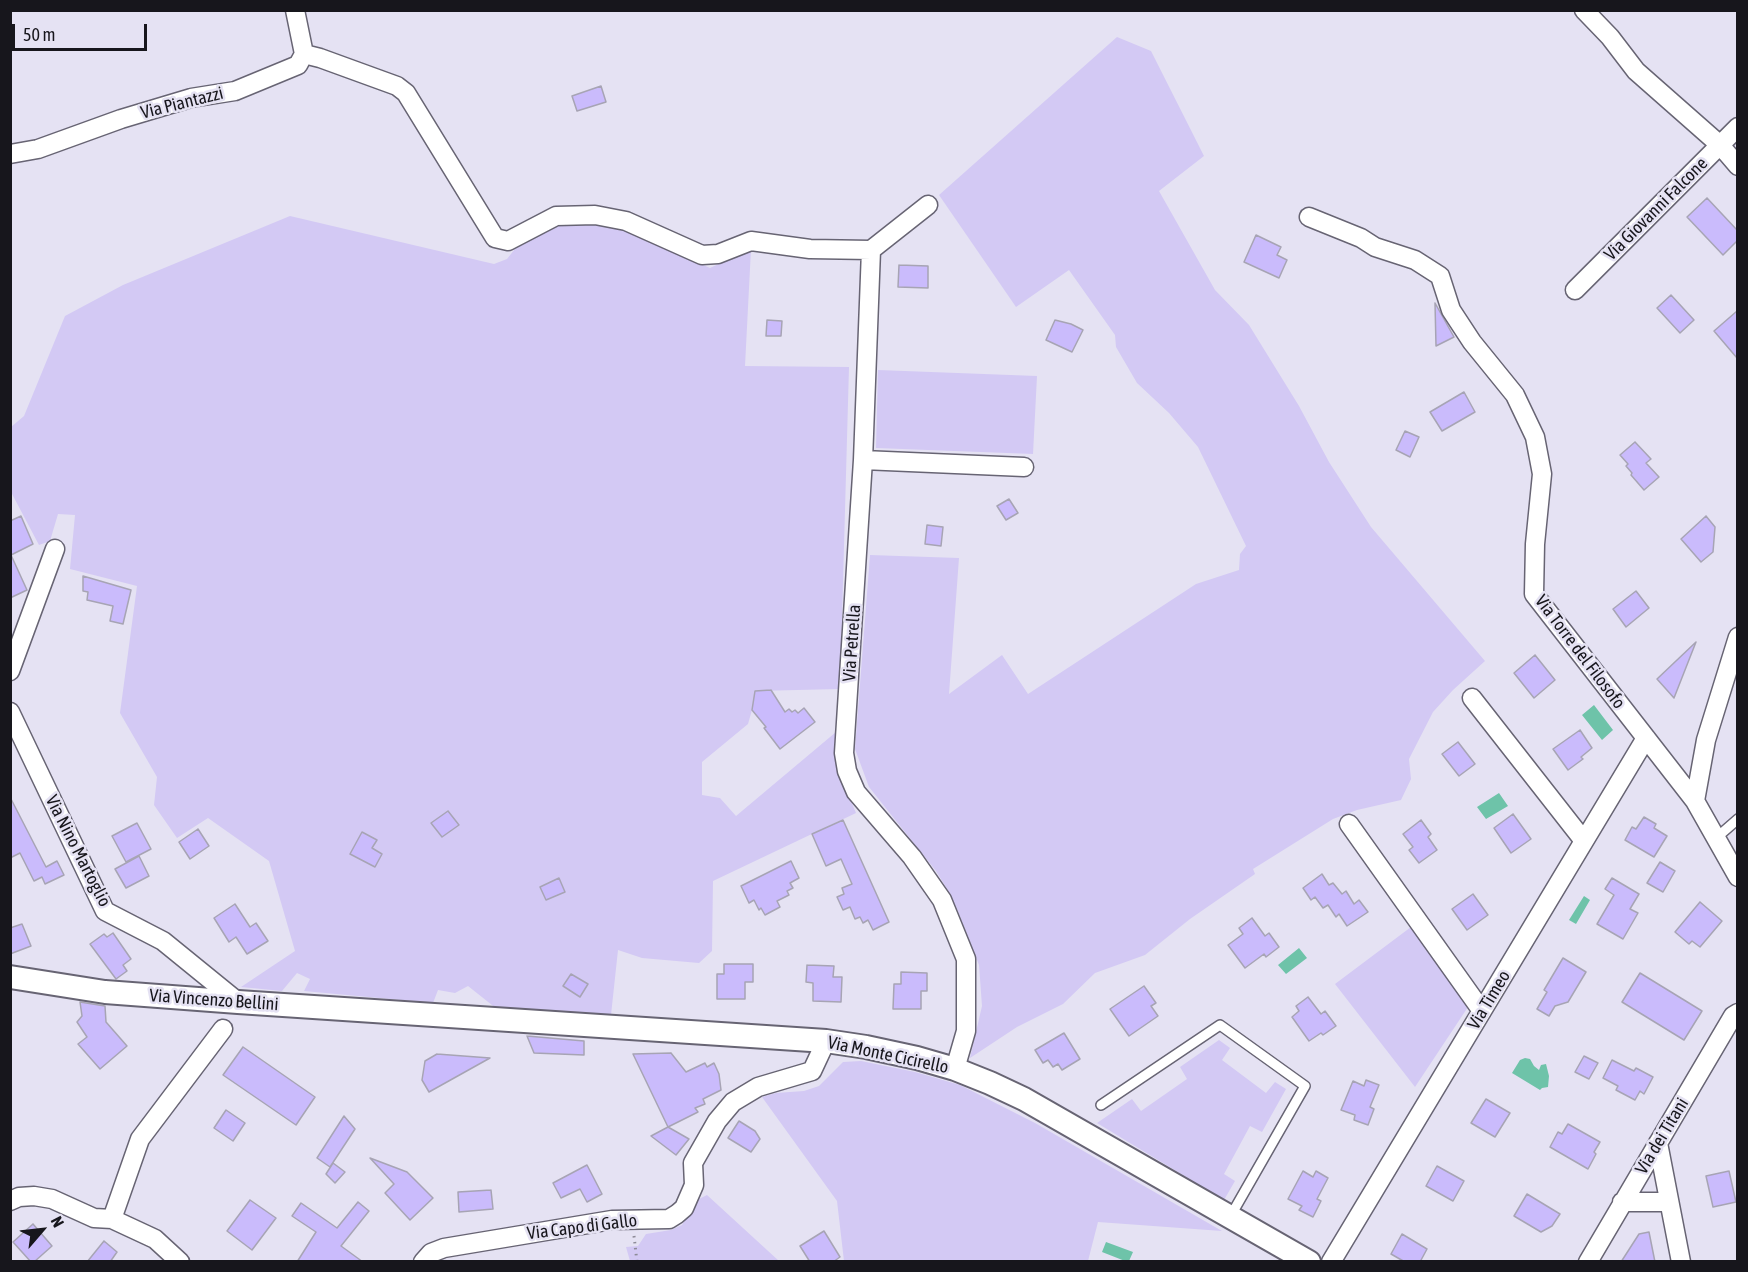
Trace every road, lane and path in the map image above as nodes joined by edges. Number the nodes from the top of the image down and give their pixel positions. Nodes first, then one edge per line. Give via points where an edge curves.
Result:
1 (295, 10) edge
2 (1584, 10) edge
3 (304, 54) junction
4 (1737, 127) edge
5 (1720, 145) junction
6 (10, 154) edge
7 (1737, 166) edge
8 (928, 205) dead end
9 (1309, 217) dead end
10 (872, 250) junction
11 (1575, 290) dead end
12 (863, 460) junction
13 (1024, 466) dead end
14 (55, 549) dead end
15 (1737, 637) edge
16 (10, 670) edge
17 (1472, 698) dead end
18 (10, 712) edge
19 (1646, 738) junction
20 (1695, 801) junction
21 (1737, 819) edge
22 (1349, 824) dead end
23 (1715, 838) junction
24 (1584, 841) junction
25 (1737, 877) edge
26 (10, 977) edge
27 (238, 1002) junction
28 (1482, 1011) junction
29 (1737, 1013) edge
30 (419, 1014) joint
31 (223, 1029) dead end
32 (826, 1041) junction
33 (955, 1069) junction
34 (1101, 1105) dead end
35 (1658, 1143) junction
36 (10, 1201) edge
37 (1622, 1202) junction
38 (1669, 1202) junction
39 (1230, 1217) junction
40 (112, 1220) junction
41 (634, 1220) junction
42 (180, 1262) edge
43 (423, 1262) edge
44 (637, 1262) edge
45 (1309, 1262) edge
46 (1332, 1262) edge
47 (1588, 1262) edge
48 (1681, 1262) edge

1 - 3 street
2 - 5 street via 1636,71
3 - 6 street, Via Piantazzi via 298,65 235,91 191,98 38,150
3 - 10 street via 397,86 406,93 495,238 508,241 556,216 595,215 626,220 702,255 718,254 750,241 810,249
4 - 5 street, Via Giovanni Falcone
5 - 7 street
5 - 11 street, Via Giovanni Falcone
8 - 10 street
9 - 19 street, Via Torre del Filosofo via 1415,260 1440,276 1451,310 1515,395 1534,436 1542,474 1534,594
10 - 12 street, Via Petrella
12 - 13 street
12 - 33 street, Via Petrella via 844,753 856,792 912,857 942,900 966,959 966,1031
14 - 16 street
15 - 20 street via 1706,740
17 - 24 street
18 - 27 street, Via Nino Martoglio via 105,911 163,941
19 - 20 street, Via Torre del Filosofo
19 - 24 street, Via Timeo
20 - 23 street, Via Torre del Filosofo
21 - 23 lane
22 - 28 street
23 - 25 street, Via Torre del Filosofo
24 - 28 street, Via Timeo
26 - 27 street, Via Vincenzo Bellini via 105,992
27 - 30 street, Via Vincenzo Bellini
28 - 46 street, Via Timeo
29 - 35 street, Via dei Titani
30 - 32 street, Via Monte Cicirello
31 - 40 street via 140,1139
32 - 33 street, Via Monte Cicirello
32 - 41 street, Via Capo di Gallo via 812,1071 758,1087 733,1102 693,1162 694,1185 677,1215 669,1219
33 - 39 street, Via Monte Cicirello via 1024,1099
34 - 39 lane via 1220,1026 1305,1086
35 - 37 street, Via dei Titani
35 - 38 street
36 - 40 street via 34,1196 52,1199 94,1218
37 - 38 street
37 - 47 street, Via dei Titani
38 - 48 street
39 - 45 street, Via Monte Cicirello
40 - 42 street via 155,1239
41 - 43 street, Via Capo di Gallo via 612,1220 444,1248 430,1253
41 - 44 path

